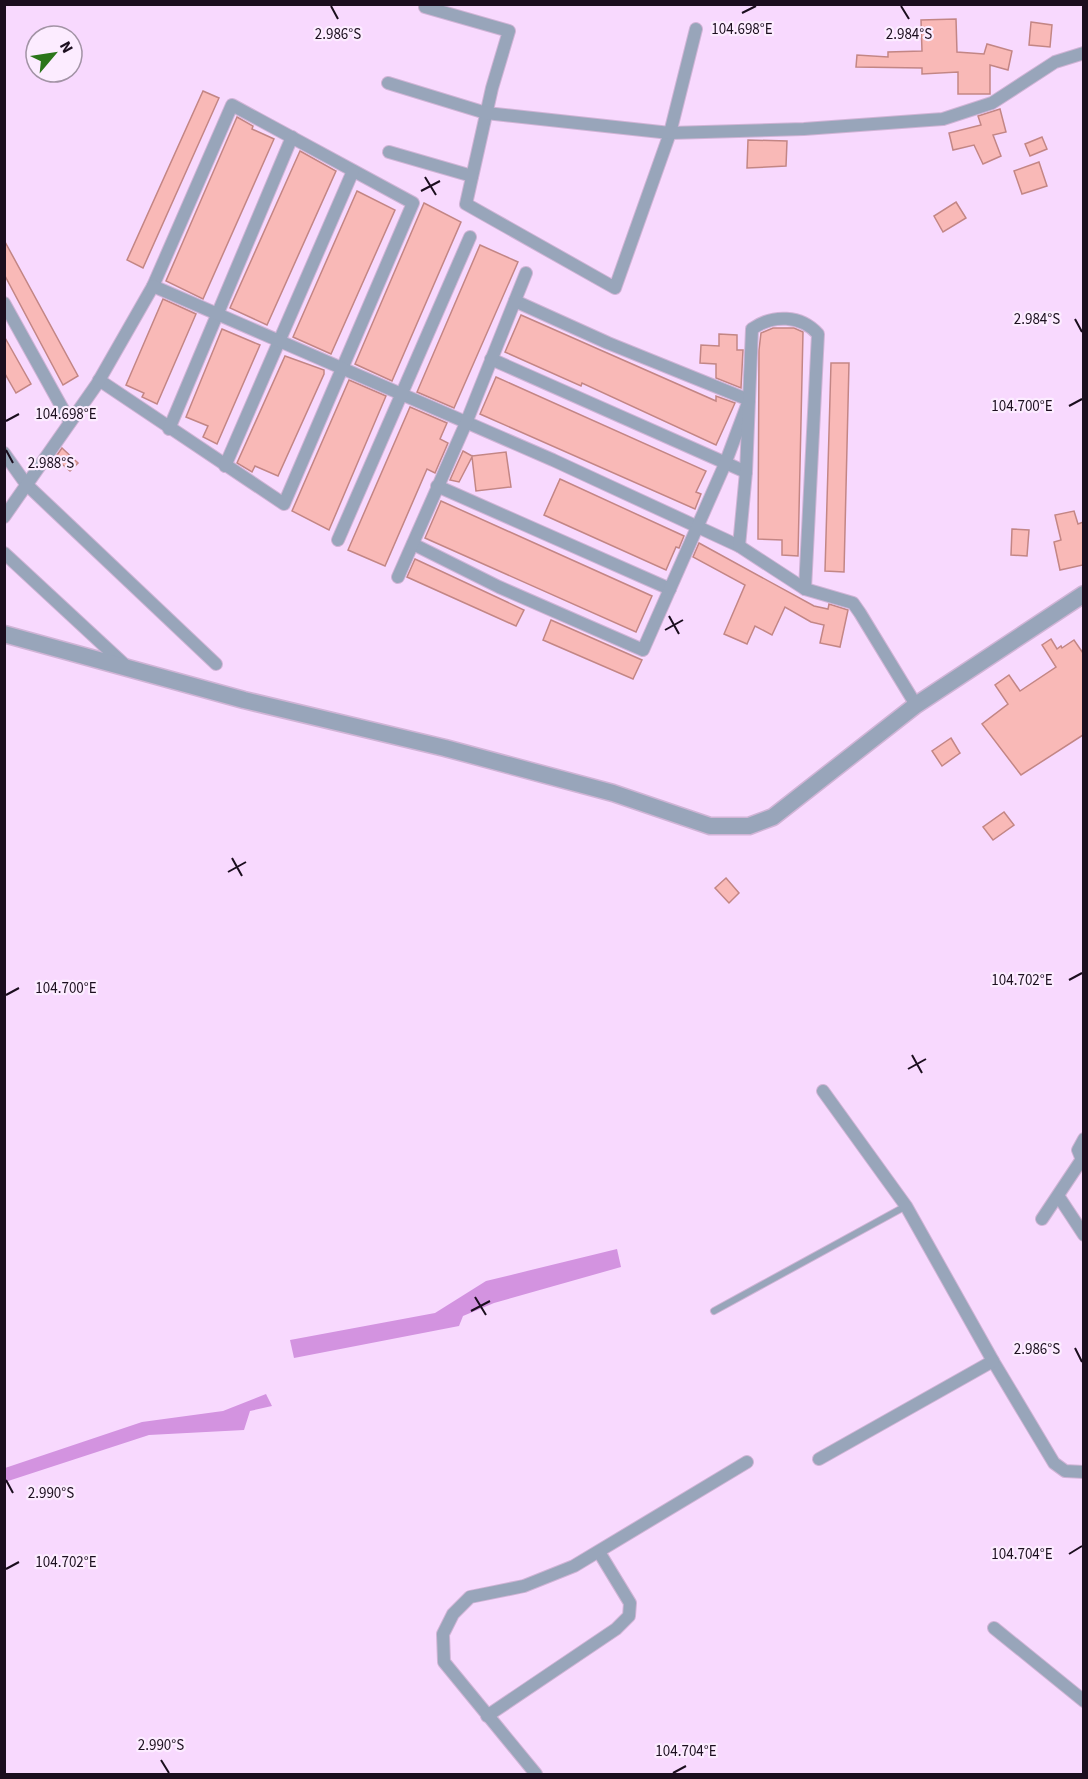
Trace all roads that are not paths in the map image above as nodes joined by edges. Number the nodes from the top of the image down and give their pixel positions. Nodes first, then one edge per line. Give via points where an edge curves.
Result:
1 (425, 7) dead end
2 (696, 29) dead end
3 (1083, 53) edge
4 (388, 83) dead end
5 (486, 113) junction
6 (670, 133) junction
7 (292, 137) junction
8 (389, 152) dead end
9 (353, 171) junction
10 (472, 176) junction
11 (470, 237) dead end
12 (526, 273) dead end
13 (153, 286) junction
14 (515, 301) junction
15 (4, 303) edge
16 (216, 313) junction
17 (278, 339) junction
18 (491, 358) junction
19 (341, 367) junction
20 (99, 380) junction
21 (402, 394) junction
22 (749, 400) junction
23 (70, 422) junction
24 (466, 423) junction
25 (169, 429) junction
26 (4, 453) edge
27 (725, 464) junction
28 (225, 466) junction
29 (746, 472) junction
30 (26, 484) junction
31 (437, 486) junction
32 (4, 517) edge
33 (698, 527) junction
34 (338, 540) dead end
35 (412, 544) junction
36 (739, 546) junction
37 (4, 553) edge
38 (398, 577) dead end
39 (670, 589) junction
40 (806, 589) junction
41 (1083, 594) edge
42 (4, 634) edge
43 (216, 664) dead end
44 (129, 669) junction
45 (916, 705) junction
46 (823, 1091) dead end
47 (1083, 1139) edge
48 (1082, 1164) edge
49 (1059, 1197) junction
50 (906, 1206) junction
51 (1042, 1219) dead end
52 (1083, 1235) edge
53 (714, 1311) dead end
54 (993, 1361) junction
55 (819, 1459) dead end
56 (747, 1462) dead end
57 (1083, 1472) edge
58 (599, 1552) junction
59 (994, 1628) dead end
60 (1083, 1701) edge
61 (487, 1716) junction
62 (536, 1774) edge

1 - 5 street via 509,31
2 - 6 street
3 - 6 street via 1055,62 992,103 943,119
4 - 5 street
5 - 6 street
5 - 10 street
6 - 10 street via 615,288 466,204
7 - 9 street
7 - 13 street via 232,105
7 - 16 street
8 - 10 street
9 - 17 street
9 - 19 street via 413,203
11 - 21 street
12 - 14 street
13 - 16 street
13 - 20 street
14 - 18 street
14 - 22 street
15 - 23 street
16 - 17 street
16 - 25 street
17 - 19 street
17 - 28 street
18 - 24 street
18 - 27 street
19 - 21 street
19 - 28 street via 284,504
20 - 23 street
20 - 25 street
21 - 24 street
21 - 34 street
22 - 27 street
22 - 29 street
22 - 40 street via 752,329 780,319 798,319 810,325 818,334
23 - 30 street
24 - 31 street
24 - 33 street
25 - 28 street
26 - 30 street
27 - 29 street
27 - 33 street
29 - 36 street
30 - 32 street
30 - 43 street
31 - 35 street
31 - 39 street
33 - 36 street
33 - 39 street
35 - 38 street
35 - 39 street via 643,650
36 - 40 street
37 - 44 street
40 - 45 street via 853,603
41 - 45 street
42 - 44 street
44 - 45 street via 445,748 613,793 710,826 730,828 773,817
46 - 50 street
47 - 48 street via 1078,1150
48 - 49 street
49 - 51 street
49 - 52 street
50 - 53 lane
50 - 54 street
54 - 55 street
54 - 57 street via 1054,1463 1065,1471
56 - 58 street
58 - 61 street via 630,1603 628,1616 616,1629
58 - 61 street via 547,1579 470,1597 453,1614 443,1634 444,1662
59 - 60 street
61 - 62 street

